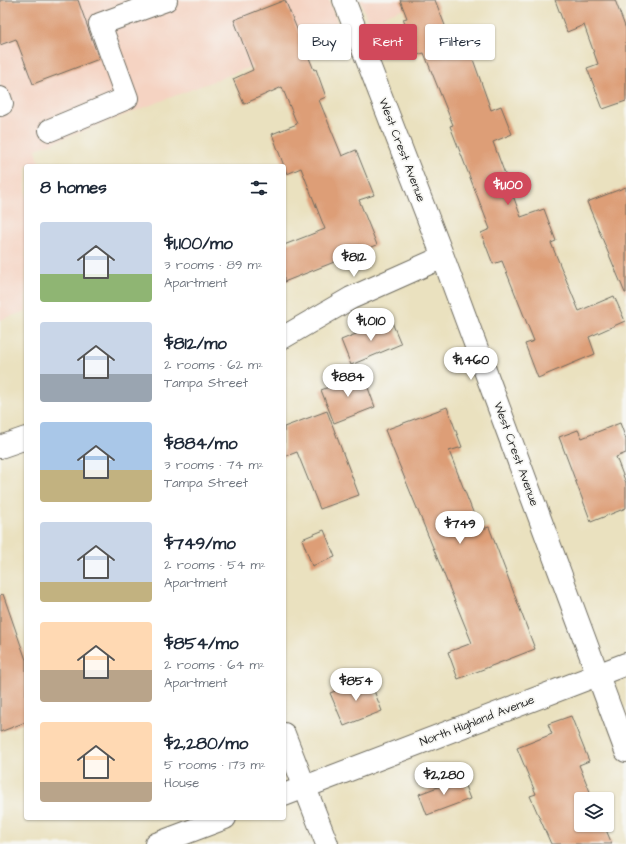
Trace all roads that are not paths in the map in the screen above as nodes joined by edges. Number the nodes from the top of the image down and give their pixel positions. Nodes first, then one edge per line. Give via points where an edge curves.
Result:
1 (166, 0) edge
2 (344, 0) edge
3 (0, 98) edge
4 (0, 105) edge
5 (50, 130) dead end
6 (443, 257) junction
7 (286, 336) edge
8 (24, 439) edge
9 (0, 447) edge
10 (626, 664) edge
11 (597, 675) junction
12 (286, 739) edge
13 (626, 751) edge
14 (305, 788) junction
15 (286, 794) edge
16 (220, 820) edge
17 (156, 844) edge
18 (327, 844) edge

1 - 5 street via 100,24 127,98
2 - 6 street, West Crest Avenue
3 - 4 street
6 - 7 street via 350,298
6 - 11 street, West Crest Avenue
8 - 9 street
10 - 11 street, North Highland Avenue
11 - 13 street, West Crest Avenue
11 - 14 street, North Highland Avenue
12 - 14 street
14 - 15 street, North Highland Avenue
14 - 18 street
16 - 17 street

